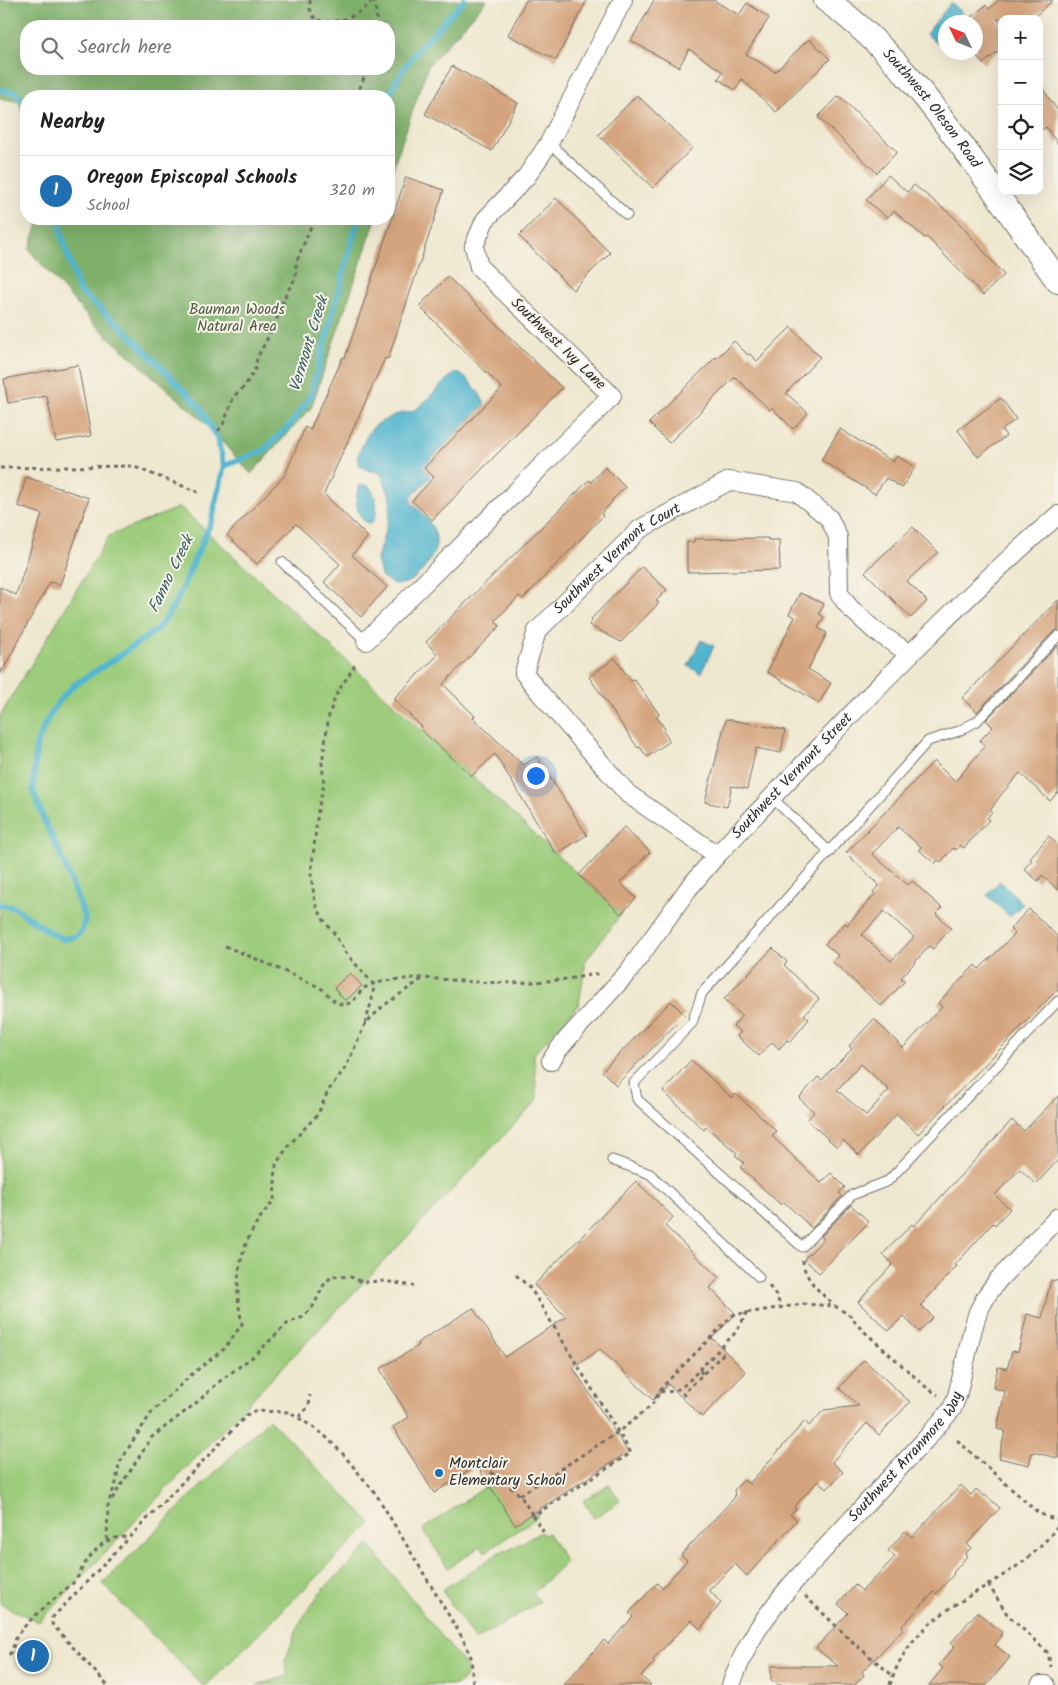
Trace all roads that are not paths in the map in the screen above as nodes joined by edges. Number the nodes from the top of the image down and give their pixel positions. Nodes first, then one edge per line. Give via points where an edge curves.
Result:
1 (623, 0) edge
2 (826, 0) edge
3 (549, 144) junction
4 (627, 215) dead end
5 (1058, 281) edge
6 (1058, 515) edge
7 (282, 562) dead end
8 (1058, 636) edge
9 (366, 641) joint
10 (910, 654) junction
11 (772, 798) junction
12 (830, 852) junction
13 (717, 855) junction
14 (1058, 1001) edge
15 (551, 1061) dead end
16 (612, 1160) dead end
17 (1058, 1217) edge
18 (759, 1277) road end
19 (1048, 1677) edge
20 (731, 1685) edge
21 (1040, 1685) edge

1 - 3 street, Southwest Ivy Lane
2 - 5 main road, Southwest Oleson Road via 844,12 889,55 918,88
3 - 4 lane
3 - 9 street, Southwest Ivy Lane via 526,176 485,220 474,246 479,267 612,396
6 - 10 street, Southwest Vermont Street
7 - 9 lane
8 - 12 lane via 977,721 928,741
10 - 11 street, Southwest Vermont Street
10 - 13 street, Southwest Vermont Court via 874,630 839,593 838,536 829,518 797,492 728,481 640,529 537,632 524,672 540,693 628,794
11 - 12 lane
11 - 13 street, Southwest Vermont Street
12 - 14 lane via 702,993 692,1023 634,1083 637,1099 802,1247 852,1195 888,1181
13 - 15 street, Southwest Vermont Street via 688,889 629,971 563,1043
16 - 18 lane via 650,1174
17 - 20 street, Southwest Arranmore Way via 998,1280 978,1312 952,1409 792,1584 757,1628
19 - 21 street

